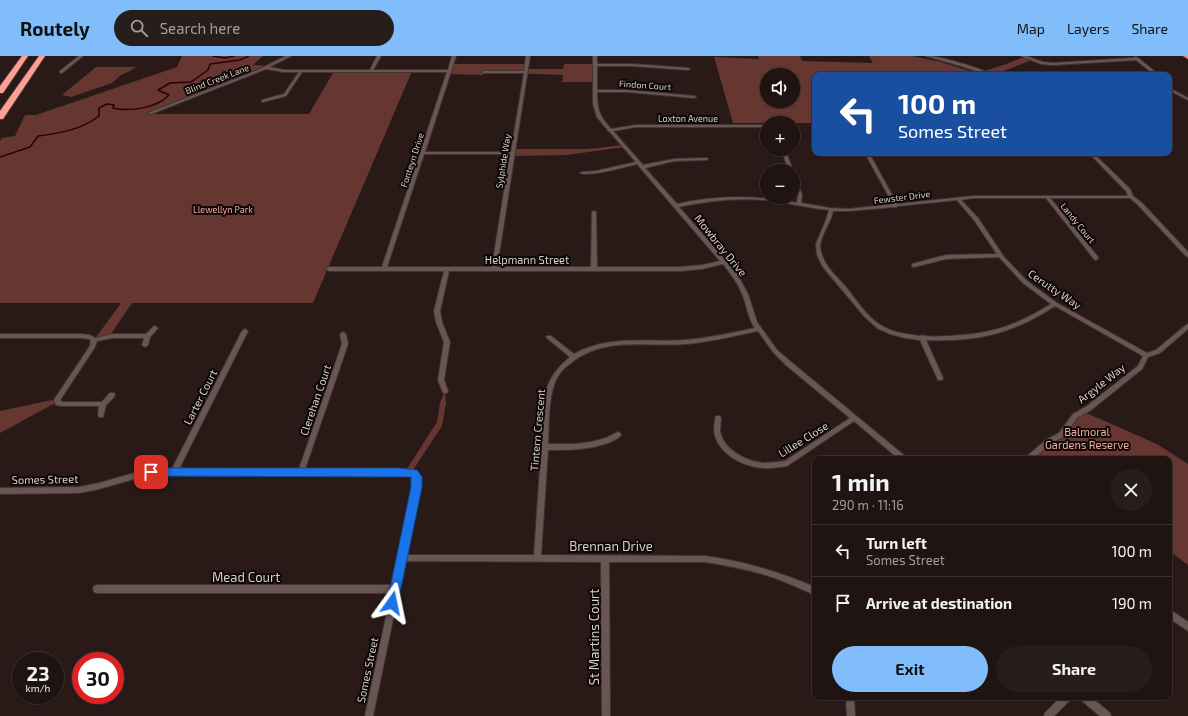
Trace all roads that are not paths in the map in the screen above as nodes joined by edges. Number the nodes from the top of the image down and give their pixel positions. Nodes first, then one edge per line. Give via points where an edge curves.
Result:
1 (18, 56) edge
2 (25, 56) edge
3 (42, 56) edge
4 (50, 56) edge
5 (81, 56) edge
6 (289, 56) edge
7 (379, 56) edge
8 (454, 56) edge
9 (528, 56) edge
10 (595, 56) edge
11 (928, 56) edge
12 (1023, 56) edge
13 (1133, 56) edge
14 (1137, 59) junction
15 (595, 65) junction
16 (266, 68) junction
17 (688, 69) dead end
18 (302, 71) junction
19 (371, 71) junction
20 (449, 71) junction
21 (61, 72) dead end
22 (483, 72) dead end
23 (525, 72) junction
24 (982, 72) edge
25 (1153, 72) edge
26 (2, 88) edge
27 (595, 91) junction
28 (1172, 91) edge
29 (694, 97) dead end
30 (13, 99) junction
31 (1188, 99) edge
32 (263, 101) dead end
33 (150, 113) dead end
34 (0, 117) edge
35 (760, 126) edge
36 (610, 130) junction
37 (423, 153) junction
38 (512, 153) junction
39 (869, 156) edge
40 (1094, 156) edge
41 (706, 159) dead end
42 (640, 165) junction
43 (582, 173) dead end
44 (1047, 197) junction
45 (1131, 197) junction
46 (958, 199) junction
47 (760, 200) edge
48 (799, 204) edge
49 (676, 206) junction
50 (896, 206) junction
51 (831, 209) junction
52 (594, 212) dead end
53 (999, 255) junction
54 (1188, 255) edge
55 (1096, 258) dead end
56 (724, 262) junction
57 (914, 265) dead end
58 (329, 269) dead end
59 (384, 269) junction
60 (447, 269) junction
61 (494, 269) junction
62 (594, 269) junction
63 (1055, 304) junction
64 (1188, 326) edge
65 (154, 328) dead end
66 (758, 330) junction
67 (245, 331) dead end
68 (343, 334) dead end
69 (147, 336) junction
70 (1, 337) edge
71 (549, 337) dead end
72 (922, 337) junction
73 (94, 340) junction
74 (145, 345) dead end
75 (1146, 355) junction
76 (574, 357) junction
77 (940, 378) dead end
78 (445, 391) dead end
79 (112, 395) dead end
80 (103, 404) junction
81 (101, 415) dead end
82 (718, 418) dead end
83 (854, 418) junction
84 (618, 435) dead end
85 (545, 447) junction
86 (900, 456) edge
87 (1032, 456) edge
88 (174, 472) junction
89 (300, 472) junction
90 (0, 491) edge
91 (402, 558) junction
92 (537, 558) junction
93 (605, 558) junction
94 (97, 589) dead end
95 (395, 589) junction
96 (812, 589) edge
97 (1172, 615) edge
98 (1188, 627) edge
99 (850, 700) edge
100 (1064, 700) edge
101 (1088, 700) edge
102 (369, 716) edge
103 (606, 716) edge
104 (851, 716) edge
105 (1048, 716) edge
106 (1107, 716) edge

1 - 26 highway
2 - 26 highway
3 - 30 highway
4 - 30 highway
5 - 21 street
6 - 16 street, Blind Creek Lane
7 - 19 street
8 - 20 street, Fonteyn Drive
9 - 23 street, Sylphide Way
10 - 15 street, Mowbray Drive
11 - 24 street
12 - 14 street via 1053,64
13 - 14 street
14 - 25 street
15 - 17 street
15 - 27 street, Mowbray Drive
16 - 18 street via 277,71
16 - 33 street, Blind Creek Lane
18 - 19 street
18 - 32 street via 286,94
19 - 20 street
20 - 37 street, Fonteyn Drive
22 - 23 street
23 - 38 street, Sylphide Way
27 - 29 street, Findon Court
27 - 36 street, Mowbray Drive via 596,110
28 - 31 street
30 - 34 highway
35 - 36 street, Loxton Avenue via 636,126
36 - 42 street, Mowbray Drive
37 - 38 street
37 - 59 street, Fonteyn Drive
38 - 61 street, Sylphide Way
39 - 50 street
40 - 45 street via 1128,190
41 - 42 street
42 - 43 street
42 - 49 street, Mowbray Drive
44 - 45 street, Fewster Drive
44 - 46 street, Fewster Drive
44 - 55 street, Landy Court
45 - 54 street
46 - 50 street, Fewster Drive
46 - 53 street, Cerutty Way via 976,218
47 - 49 street, Fewster Drive via 714,199
48 - 51 street, Fewster Drive
49 - 56 street, Mowbray Drive
50 - 51 street, Fewster Drive via 861,210
51 - 72 street via 818,245 823,262 874,323 896,335
52 - 62 street
53 - 57 street via 946,257
53 - 63 street, Cerutty Way via 1025,282
56 - 62 street, Helpmann Street via 689,269
56 - 66 street, Mowbray Drive via 741,285
58 - 59 street, Helpmann Street
59 - 60 street, Helpmann Street
60 - 61 street, Helpmann Street
60 - 78 street via 437,311 447,342 441,380
61 - 62 street, Helpmann Street
63 - 72 street via 1025,322 1001,331 966,336
63 - 75 street, Cerutty Way
64 - 75 street via 1158,352
65 - 69 street
66 - 76 street, Tintern Crescent via 691,342 607,344
66 - 83 street, Mowbray Drive via 785,361
67 - 88 street, Larter Court
68 - 89 street, Clerehan Court via 345,344
69 - 73 street via 113,336
69 - 74 street
70 - 73 street via 85,336
71 - 76 street
72 - 77 street
73 - 80 street via 93,346 56,400 62,404
75 - 87 street, Argyle Way via 1140,367 1090,408 1075,416 1061,435
76 - 85 street, Tintern Crescent via 559,371 550,386
79 - 80 street
80 - 81 street
82 - 83 street, Lillee Close via 718,435 730,452 749,463 765,467 787,463
83 - 86 street, Mowbray Drive
84 - 85 street via 603,443 584,447
85 - 92 street, Tintern Crescent
88 - 89 street, Somes Street
88 - 90 street, Somes Street via 144,473 79,490
89 - 91 street, Somes Street via 405,472 416,475 417,487
91 - 92 street, Brennan Drive
91 - 95 street, Somes Street
92 - 93 street, Brennan Drive
93 - 96 street, Brennan Drive via 691,558 722,561 766,572
93 - 103 street, St Martins Court
94 - 95 street, Mead Court
95 - 102 street, Somes Street
97 - 98 street
99 - 104 street
100 - 105 street
101 - 106 street

